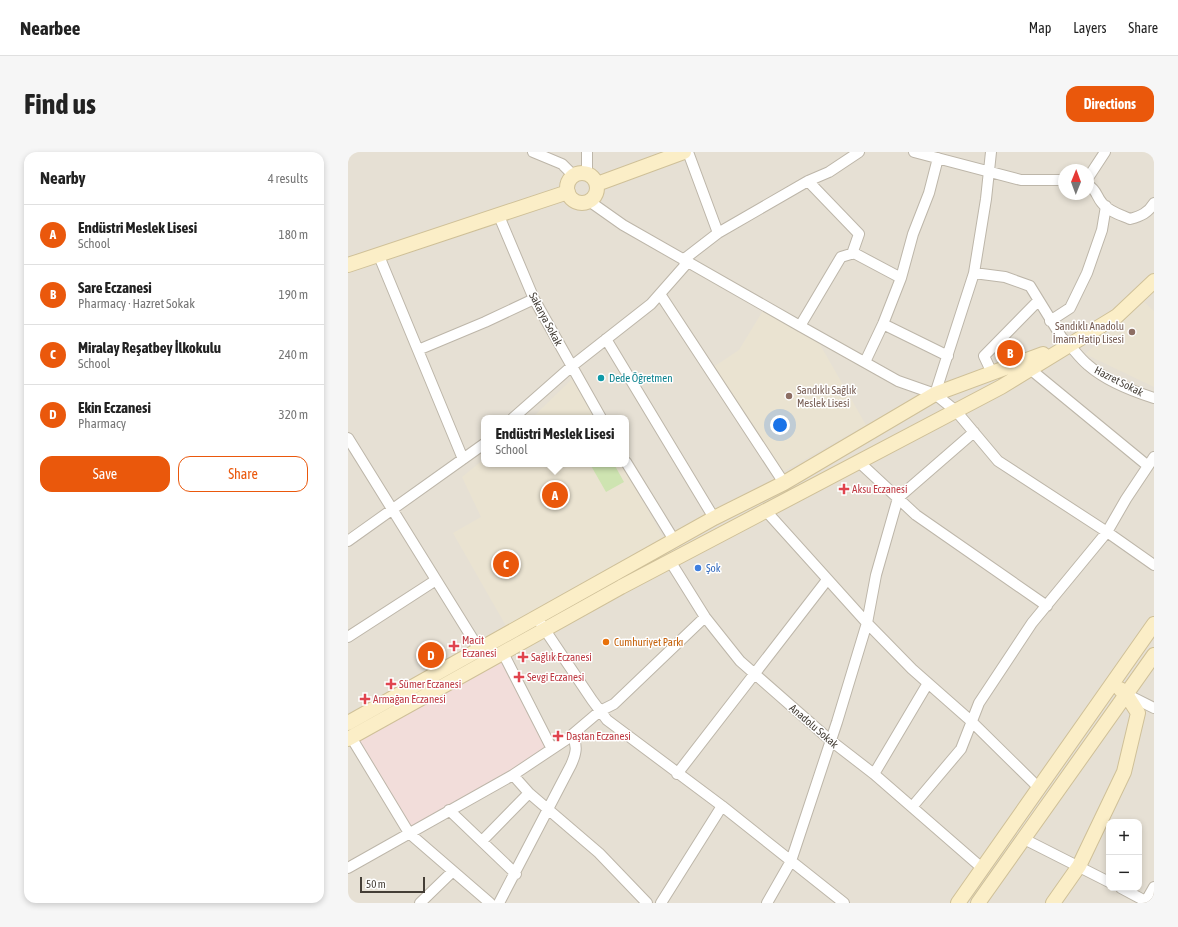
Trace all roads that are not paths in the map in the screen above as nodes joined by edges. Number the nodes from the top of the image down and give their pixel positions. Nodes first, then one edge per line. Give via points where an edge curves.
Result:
1 (534, 152) edge
2 (587, 152) edge
3 (684, 152) edge
4 (688, 152) edge
5 (859, 152) edge
6 (914, 152) edge
7 (991, 152) edge
8 (1105, 152) edge
9 (938, 158) junction
10 (1094, 169) edge
11 (989, 172) junction
12 (586, 178) junction
13 (1058, 180) edge
14 (808, 181) junction
15 (1094, 188) edge
16 (568, 192) junction
17 (589, 201) junction
18 (1154, 203) edge
19 (1106, 206) junction
20 (499, 216) junction
21 (718, 233) junction
22 (852, 254) junction
23 (379, 256) junction
24 (686, 261) junction
25 (348, 265) edge
26 (974, 273) junction
27 (901, 278) junction
28 (1154, 281) edge
29 (660, 294) junction
30 (534, 299) junction
31 (1038, 301) junction
32 (1050, 321) junction
33 (883, 324) junction
34 (800, 326) junction
35 (606, 338) junction
36 (1070, 344) junction
37 (418, 350) junction
38 (948, 356) junction
39 (865, 362) junction
40 (572, 366) junction
41 (1030, 369) junction
42 (992, 373) junction
43 (935, 394) junction
44 (1154, 398) edge
45 (956, 411) junction
46 (516, 415) edge
47 (599, 415) edge
48 (974, 432) junction
49 (350, 444) edge
50 (481, 446) edge
51 (463, 459) junction
52 (1151, 461) edge
53 (859, 462) junction
54 (629, 467) edge
55 (784, 483) junction
56 (898, 498) junction
57 (392, 509) junction
58 (766, 511) junction
59 (714, 518) junction
60 (1108, 532) junction
61 (674, 540) junction
62 (348, 541) edge
63 (670, 561) junction
64 (1154, 565) edge
65 (436, 580) junction
66 (827, 580) junction
67 (1047, 606) junction
68 (537, 617) junction
69 (705, 617) junction
70 (867, 623) junction
71 (1154, 624) edge
72 (545, 630) junction
73 (348, 636) edge
74 (479, 649) junction
75 (503, 653) junction
76 (1154, 655) edge
77 (755, 673) junction
78 (928, 683) junction
79 (1112, 683) junction
80 (1126, 694) junction
81 (1154, 708) edge
82 (600, 712) junction
83 (972, 720) junction
84 (348, 723) edge
85 (572, 735) junction
86 (350, 738) edge
87 (830, 740) junction
88 (552, 749) junction
89 (677, 774) junction
90 (874, 774) junction
91 (513, 775) junction
92 (1039, 788) junction
93 (529, 793) junction
94 (722, 806) junction
95 (912, 807) junction
96 (547, 809) junction
97 (449, 810) junction
98 (409, 833) junction
99 (1024, 839) junction
100 (482, 841) junction
101 (791, 861) junction
102 (1079, 866) junction
103 (348, 868) edge
104 (982, 868) junction
105 (453, 871) junction
106 (516, 874) junction
107 (1106, 880) edge
108 (1154, 887) edge
109 (1127, 891) edge
110 (833, 899) edge
111 (1148, 902) edge
112 (420, 903) edge
113 (490, 903) edge
114 (499, 903) edge
115 (646, 903) edge
116 (661, 903) edge
117 (767, 903) edge
118 (844, 903) edge
119 (958, 903) edge
120 (978, 903) edge
121 (1053, 903) edge

1 - 12 street
2 - 12 street
3 - 12 street
4 - 21 street
5 - 14 street via 829,172
6 - 9 street
7 - 11 street
8 - 10 street
9 - 11 street
9 - 27 street
11 - 13 street via 1021,180
11 - 26 street
12 - 16 street via 568,183
12 - 17 street via 596,194
14 - 21 street
14 - 22 street via 858,234
15 - 19 street
16 - 17 street via 570,197 579,203
16 - 20 street
17 - 24 street via 623,225
18 - 19 street via 1143,216 1130,219
19 - 32 street via 1102,230 1087,273 1070,308
20 - 23 street
20 - 30 street, Sakarya Sokak
21 - 24 street
22 - 27 street
22 - 34 street via 841,257
23 - 25 street
23 - 37 street
24 - 29 street
24 - 34 street
26 - 31 street, Hazret Sokak via 1005,277 1030,286
26 - 38 street
27 - 33 street
28 - 36 street via 1117,316
29 - 35 street via 651,304
29 - 55 street
30 - 37 street
30 - 40 street, Sakarya Sokak
31 - 32 street, Hazret Sokak
31 - 42 street via 984,356
32 - 36 street, Hazret Sokak via 1062,338
33 - 38 street
33 - 39 street
34 - 39 street
35 - 40 street
35 - 59 street
36 - 41 street
36 - 42 street
36 - 44 street, Hazret Sokak via 1088,365 1114,381
37 - 51 street
38 - 43 street
39 - 43 street via 898,381
40 - 46 street
40 - 47 street, Sakarya Sokak
41 - 45 street
41 - 52 street
42 - 43 street
43 - 45 street
43 - 55 street
45 - 48 street
45 - 53 street
48 - 56 street
48 - 60 street via 998,461
49 - 57 street
50 - 51 street
51 - 57 street
52 - 60 street
53 - 56 street
53 - 58 street
54 - 61 street
55 - 59 street
56 - 67 street via 916,515
56 - 70 street via 876,575
57 - 62 street
57 - 65 street
58 - 63 street
58 - 66 street
59 - 61 street
60 - 64 street
60 - 67 street
61 - 68 street
63 - 69 street, Anadolu Sokak
63 - 72 street
65 - 73 street
65 - 74 street
66 - 70 street
66 - 77 street
67 - 83 street via 1032,623 996,676
68 - 72 street
68 - 74 street
69 - 77 street, Anadolu Sokak via 740,661
69 - 82 street via 614,704
70 - 78 street
70 - 87 street
71 - 79 street
72 - 75 street
72 - 82 street
74 - 84 street
75 - 86 street
75 - 88 street
76 - 80 street
77 - 87 street, Anadolu Sokak
77 - 89 street
78 - 83 street
78 - 90 street
79 - 80 street
79 - 92 street
80 - 81 street
80 - 99 street
80 - 102 street via 1138,713 1124,772
82 - 85 street
82 - 89 street
83 - 92 street
83 - 95 street via 961,749
85 - 88 street
85 - 96 street via 576,744 575,755
86 - 98 street
87 - 90 street, Anadolu Sokak
87 - 101 street
88 - 91 street
89 - 94 street
90 - 95 street, Anadolu Sokak
91 - 93 street
91 - 97 street
92 - 104 street
93 - 96 street
93 - 100 street
94 - 101 street
94 - 116 street
95 - 104 street, Anadolu Sokak
96 - 106 street
96 - 115 street via 599,853
97 - 98 street
97 - 100 street
98 - 103 street
98 - 105 street
99 - 102 street
99 - 120 street
100 - 106 street
101 - 110 street
101 - 117 street
102 - 107 street
102 - 121 street
104 - 119 street
105 - 112 street
105 - 113 street
106 - 114 street
108 - 111 street
109 - 111 street
110 - 118 street

